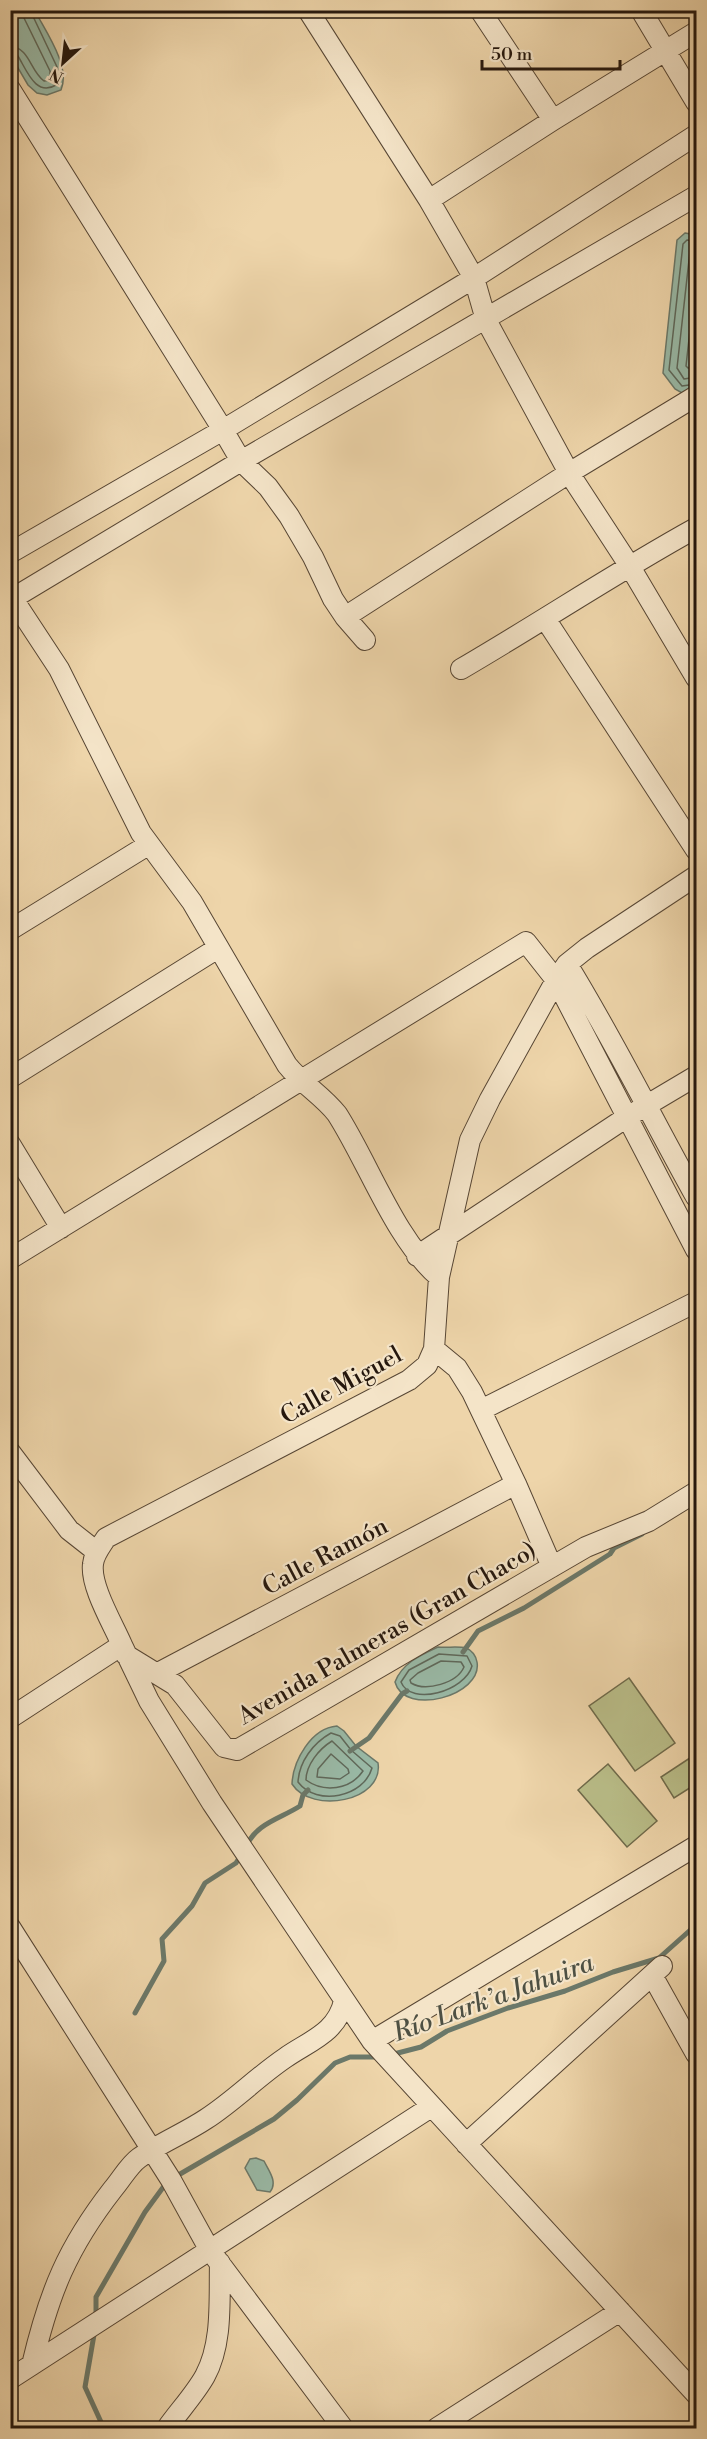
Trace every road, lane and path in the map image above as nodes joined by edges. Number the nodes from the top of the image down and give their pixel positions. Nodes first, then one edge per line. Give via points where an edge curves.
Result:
1 (308, 10) edge
2 (480, 10) edge
3 (641, 10) edge
4 (696, 32) edge
5 (666, 50) junction
6 (10, 89) edge
7 (696, 102) edge
8 (552, 120) junction
9 (696, 135) edge
10 (696, 196) edge
11 (429, 200) junction
12 (474, 278) junction
13 (486, 320) junction
14 (696, 396) edge
15 (223, 430) junction
16 (241, 461) junction
17 (569, 473) junction
18 (696, 528) edge
19 (10, 553) edge
20 (629, 565) junction
21 (12, 600) edge
22 (345, 617) junction
23 (546, 620) junction
24 (365, 640) dead end
25 (461, 669) dead end
26 (696, 678) edge
27 (148, 845) junction
28 (696, 850) edge
29 (696, 876) edge
30 (10, 930) edge
31 (218, 948) junction
32 (561, 972) junction
33 (696, 1076) edge
34 (10, 1078) edge
35 (300, 1081) junction
36 (645, 1106) junction
37 (627, 1117) junction
38 (10, 1144) edge
39 (696, 1197) edge
40 (61, 1228) junction
41 (449, 1235) junction
42 (696, 1250) edge
43 (417, 1256) junction
44 (10, 1259) edge
45 (439, 1277) junction
46 (696, 1302) edge
47 (435, 1349) junction
48 (481, 1410) junction
49 (10, 1452) edge
50 (20, 1478) edge
51 (516, 1484) junction
52 (696, 1492) edge
53 (97, 1552) junction
54 (552, 1567) junction
55 (124, 1650) junction
56 (158, 1673) junction
57 (10, 1718) edge
58 (696, 1846) edge
59 (10, 1927) edge
60 (344, 2001) junction
61 (372, 2041) junction
62 (696, 2054) edge
63 (431, 2107) junction
64 (466, 2144) junction
65 (152, 2151) junction
66 (214, 2256) junction
67 (620, 2310) junction
68 (32, 2365) junction
69 (10, 2379) edge
70 (696, 2394) edge
71 (167, 2428) edge
72 (344, 2428) edge
73 (437, 2428) edge

1 - 11 street
2 - 8 street
3 - 5 street
4 - 5 street
5 - 7 street
5 - 8 street
6 - 15 street
8 - 11 street
9 - 12 street
10 - 13 street
11 - 12 street
12 - 13 street
12 - 15 street
13 - 16 street
13 - 17 street
14 - 17 street
15 - 16 street
15 - 19 street
16 - 21 street
16 - 22 street via 268,487 289,516
17 - 20 street
17 - 22 street
18 - 20 street
20 - 23 street
20 - 26 street
21 - 27 street via 59,669
22 - 24 street
23 - 25 street
23 - 28 street
27 - 30 street
27 - 31 street via 192,902
29 - 32 street, Calle Miguel via 587,948
31 - 34 street
31 - 35 street
32 - 35 street via 526,942
32 - 36 street via 603,1022
32 - 37 street
32 - 41 street, Calle Miguel via 470,1140
33 - 36 street
35 - 40 street
35 - 43 street via 337,1113
36 - 37 street
36 - 39 street
37 - 41 street
37 - 42 street
38 - 40 street
40 - 44 street
41 - 43 street
41 - 45 street, Calle Miguel
43 - 45 street
45 - 47 street, Calle Miguel
46 - 48 street
47 - 48 street via 458,1368
47 - 53 street, Calle Miguel via 427,1365 409,1380 106,1538
48 - 51 street
49 - 50 street
50 - 53 street via 69,1530
51 - 54 street
51 - 56 street, Calle Ramón
52 - 54 street, Avenida Palmeras (Gran Chaco) via 649,1521 585,1547
53 - 55 street via 93,1565 96,1586
54 - 56 street, Avenida Palmeras (Gran Chaco) via 237,1750 224,1748 175,1685
55 - 56 street, Avenida Palmeras (Gran Chaco)
55 - 57 street
55 - 60 street via 149,1701 212,1803
58 - 61 street
59 - 65 street
60 - 61 street
60 - 65 street via 336,2023 323,2035 286,2057 205,2120
61 - 63 street
62 - 64 street via 657,1970
63 - 64 street
63 - 66 street
64 - 67 street
65 - 66 street
65 - 68 street via 138,2158 83,2229 51,2294
66 - 68 street
66 - 71 street via 218,2333 210,2364
66 - 72 street
67 - 70 street
67 - 73 street
68 - 69 street

